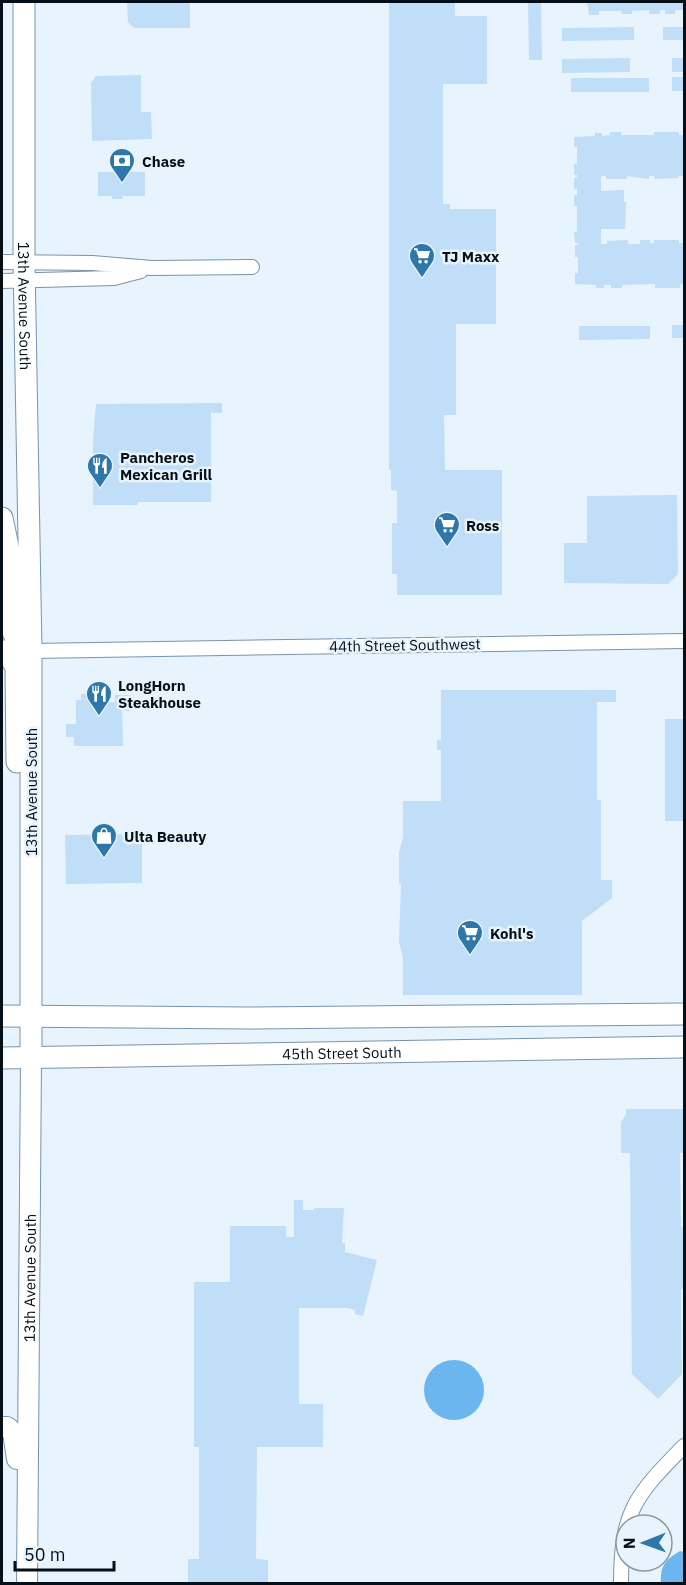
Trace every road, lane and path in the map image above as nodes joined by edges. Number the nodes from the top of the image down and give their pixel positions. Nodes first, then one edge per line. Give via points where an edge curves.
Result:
1 (24, 2) edge
2 (2, 262) edge
3 (252, 267) dead end
4 (24, 271) junction
5 (2, 281) edge
6 (2, 518) edge
7 (684, 641) edge
8 (2, 651) edge
9 (31, 651) junction
10 (30, 830) junction
11 (684, 1014) edge
12 (660, 1015) junction
13 (2, 1016) edge
14 (556, 1016) junction
15 (30, 1017) junction
16 (382, 1017) junction
17 (684, 1047) edge
18 (564, 1048) junction
19 (384, 1051) junction
20 (195, 1055) junction
21 (2, 1058) edge
22 (31, 1059) junction
23 (2, 1426) edge
24 (684, 1446) edge
25 (26, 1584) edge
26 (621, 1584) edge

1 - 4 main road, 13th Avenue South
2 - 4 street
3 - 4 street via 152,268 114,278
4 - 5 street
4 - 9 main road, 13th Avenue South
6 - 9 main road via 10,556 13,632 18,643
7 - 9 street, 44th Street Southwest
8 - 10 main road via 6,651 16,667 16,756
9 - 10 main road, 13th Avenue South
10 - 15 main road, 13th Avenue South
11 - 12 main road
12 - 14 main road
12 - 18 main road via 626,1027 570,1029 564,1037
13 - 15 main road
14 - 16 main road
14 - 19 main road via 534,1026 407,1028 385,1041
15 - 16 main road
15 - 22 main road, 13th Avenue South
16 - 20 main road via 381,1026 366,1039 263,1043
17 - 18 main road, 45th Street South
18 - 19 main road, 45th Street South
19 - 20 main road, 45th Street South
20 - 22 main road, 45th Street South
21 - 22 main road, 45th Street South
22 - 25 main road, 13th Avenue South
23 - 25 main road via 13,1432 16,1446 20,1567
24 - 26 street via 641,1493 629,1514 621,1551

